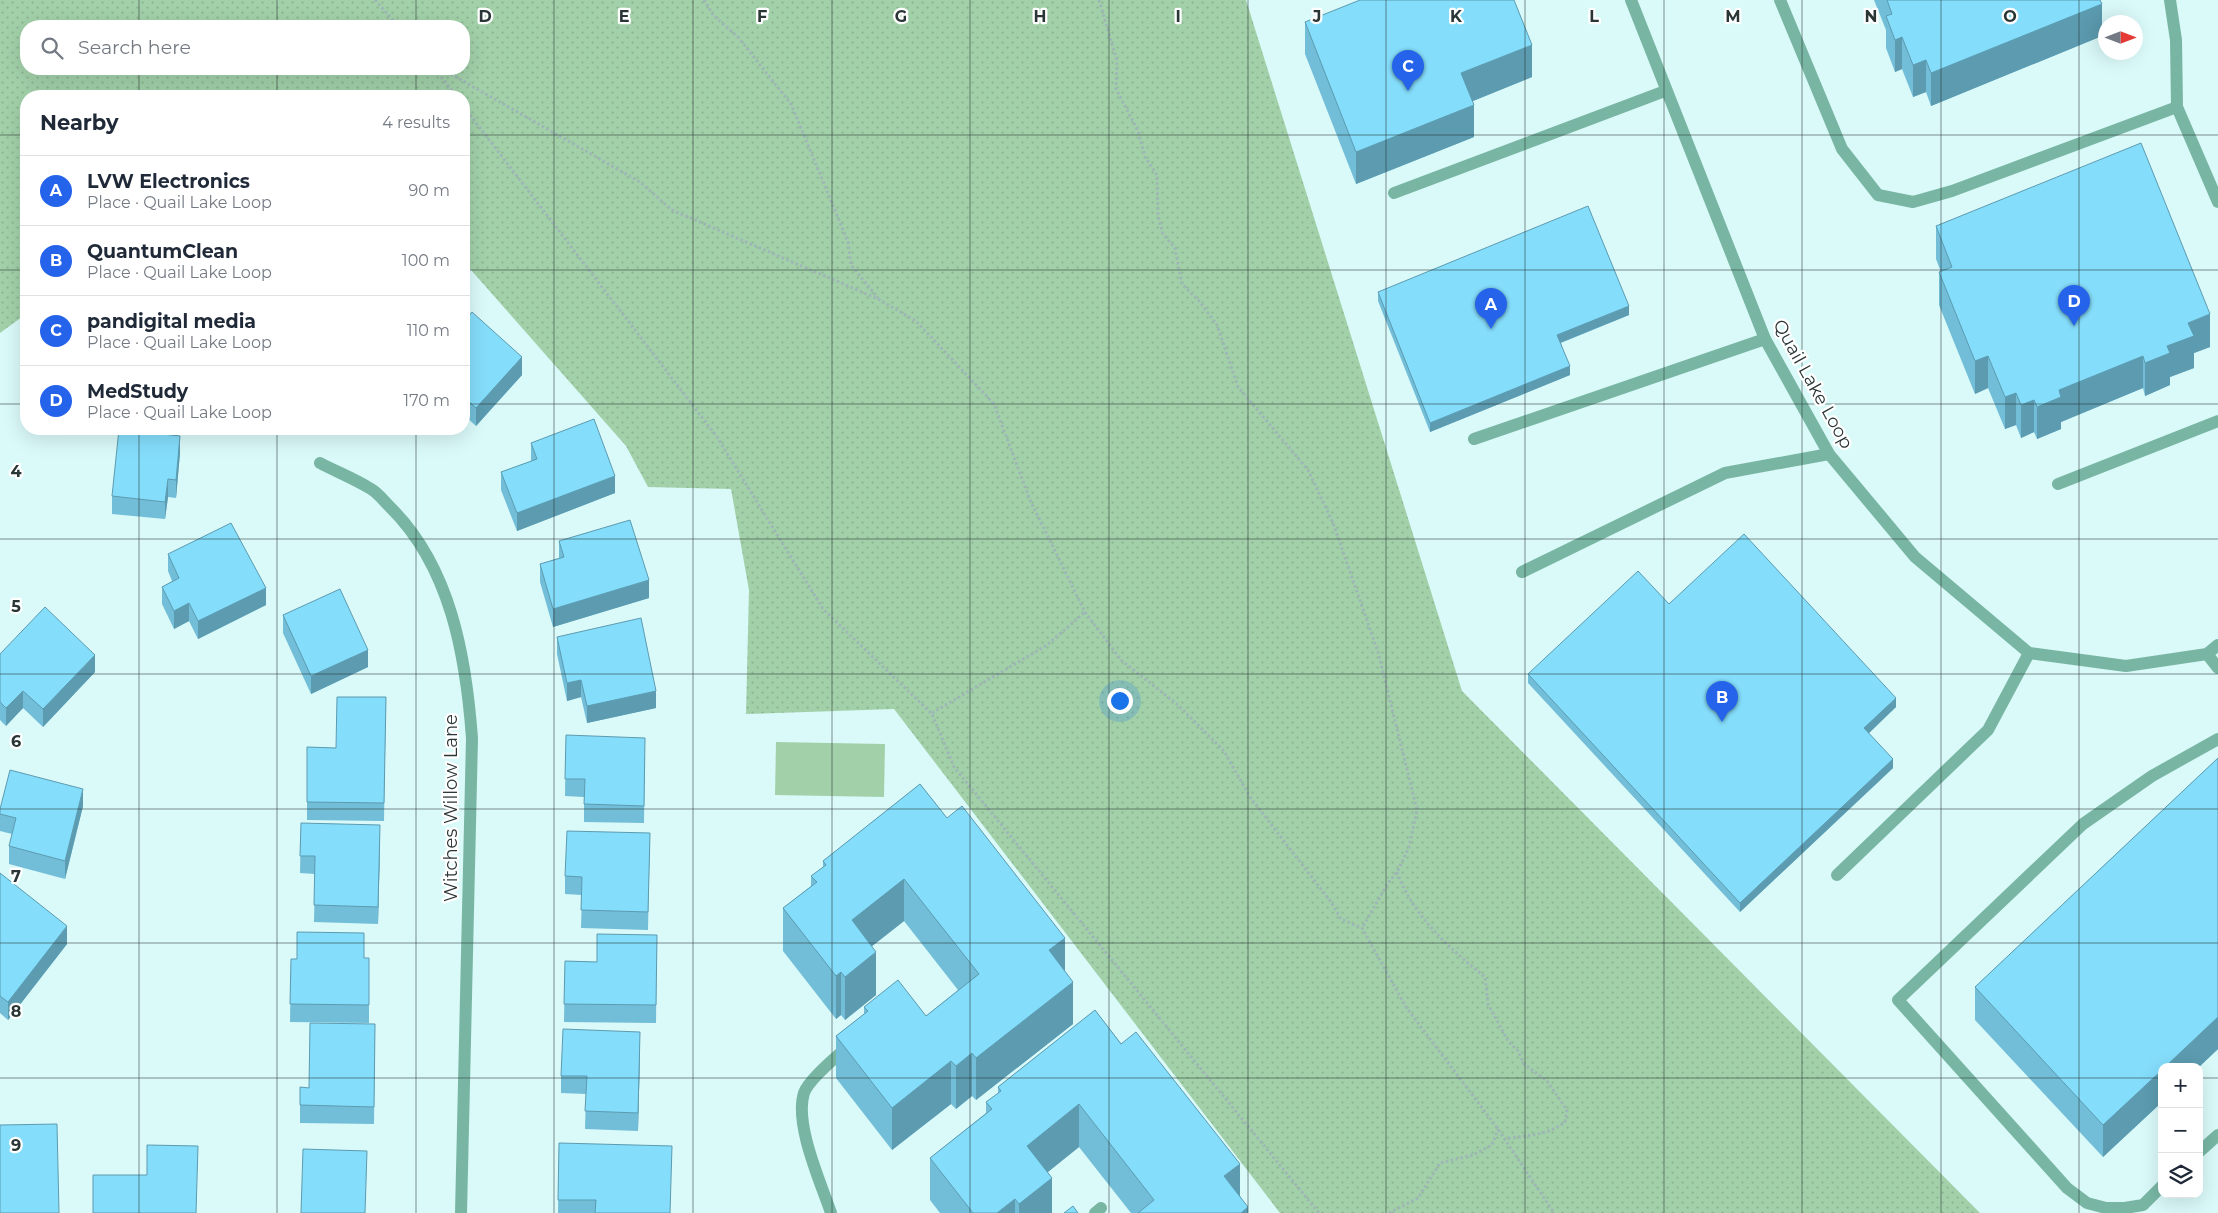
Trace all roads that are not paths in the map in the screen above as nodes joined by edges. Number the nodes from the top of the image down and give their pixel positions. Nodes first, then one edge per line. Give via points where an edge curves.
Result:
1 (1631, 0) edge
2 (1780, 0) edge
3 (2170, 0) edge
4 (1665, 91) junction
5 (2177, 107) junction
6 (1394, 193) dead end
7 (2218, 202) edge
8 (1765, 339) junction
9 (2218, 421) edge
10 (1474, 439) dead end
11 (1829, 454) junction
12 (320, 463) dead end
13 (2058, 484) dead end
14 (1522, 572) dead end
15 (2218, 645) edge
16 (2030, 653) junction
17 (2207, 654) junction
18 (2218, 668) edge
19 (2218, 739) edge
20 (1837, 875) dead end
21 (860, 1037) edge
22 (2218, 1135) edge
23 (2203, 1148) edge
24 (2158, 1190) edge
25 (461, 1213) edge
26 (830, 1213) edge

1 - 4 street, Quail Lake Loop
2 - 5 street via 1842,149 1878,195 1913,202 1952,191
3 - 5 street via 2176,40
4 - 6 street
4 - 8 street, Quail Lake Loop
5 - 7 street
8 - 10 street
8 - 11 street, Quail Lake Loop
9 - 13 street
11 - 14 street via 1725,473
11 - 16 street, Quail Lake Loop via 1915,557
12 - 25 street, Witches Willow Lane via 372,489 407,524 432,564 452,615 468,680 472,738
15 - 17 street
16 - 17 street via 2126,666
16 - 20 street via 1988,730
17 - 18 street
19 - 24 street via 2146,780 2083,824 1898,1000 2067,1188 2087,1203 2106,1208 2143,1205
21 - 26 street via 823,1068 804,1093 803,1128
22 - 23 street

